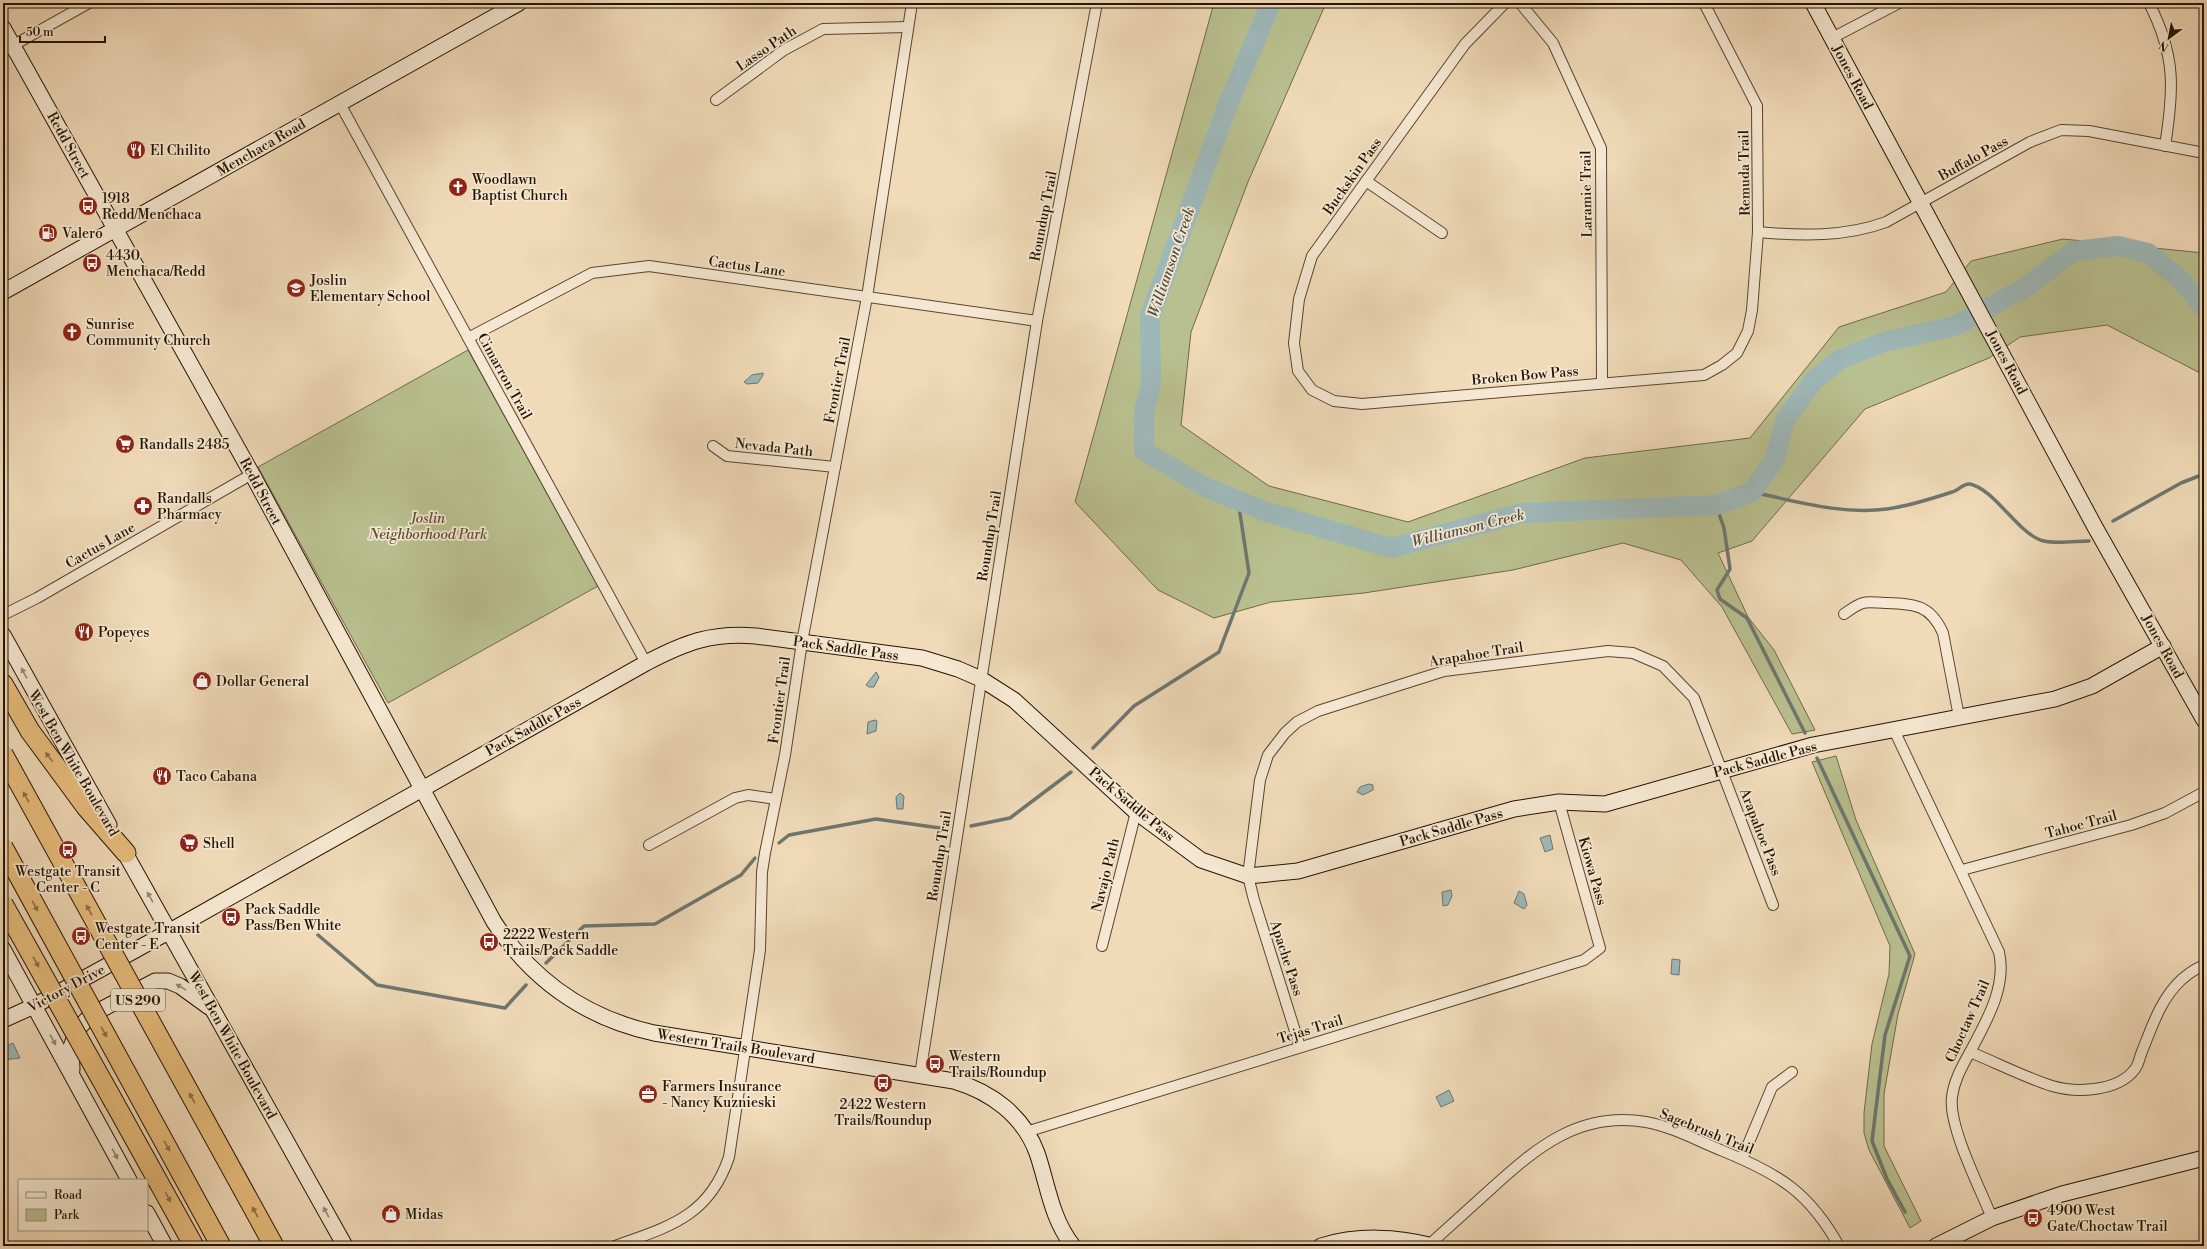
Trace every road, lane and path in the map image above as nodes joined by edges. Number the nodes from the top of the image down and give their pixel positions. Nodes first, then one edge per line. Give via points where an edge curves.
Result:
1 (89, 3) edge
2 (519, 3) edge
3 (912, 3) edge
4 (1097, 3) edge
5 (1505, 3) edge
6 (1520, 3) edge
7 (1704, 3) edge
8 (1813, 3) edge
9 (1899, 3) edge
10 (2149, 3) edge
11 (907, 27) junction
12 (3, 28) edge
13 (1832, 38) junction
14 (8, 48) edge
15 (716, 100) dead end
16 (339, 102) junction
17 (2166, 146) junction
18 (2204, 153) edge
19 (1366, 181) junction
20 (1920, 202) junction
21 (116, 230) junction
22 (1758, 232) junction
23 (1442, 233) dead end
24 (3, 292) edge
25 (867, 297) junction
26 (1037, 321) junction
27 (468, 338) junction
28 (1737, 353) joint
29 (1602, 382) junction
30 (1312, 390) joint
31 (713, 446) dead end
32 (835, 467) junction
33 (252, 474) junction
34 (1844, 614) dead end
35 (3, 615) edge
36 (3, 635) edge
37 (802, 642) junction
38 (2163, 646) junction
39 (646, 663) junction
40 (981, 679) junction
41 (3, 684) edge
42 (1959, 717) junction
43 (2204, 720) edge
44 (1894, 730) junction
45 (3, 754) edge
46 (1722, 770) junction
47 (423, 788) junction
48 (2204, 792) edge
49 (776, 799) junction
50 (1559, 802) junction
51 (1136, 812) junction
52 (649, 845) dead end
53 (3, 847) edge
54 (126, 853) junction
55 (1962, 870) junction
56 (1248, 876) junction
57 (3, 904) edge
58 (1773, 905) dead end
59 (170, 931) junction
60 (1102, 946) dead end
61 (1600, 948) joint
62 (3, 949) edge
63 (2204, 966) edge
64 (34, 1006) junction
65 (213, 1010) junction
66 (3, 1020) edge
67 (1300, 1047) junction
68 (746, 1048) junction
69 (1970, 1052) junction
70 (1792, 1072) dead end
71 (72, 1073) junction
72 (920, 1075) junction
73 (1026, 1132) junction
74 (2204, 1158) edge
75 (1742, 1159) junction
76 (128, 1179) edge
77 (148, 1215) edge
78 (1992, 1218) junction
79 (1431, 1245) edge
80 (165, 1246) edge
81 (194, 1246) edge
82 (221, 1246) edge
83 (274, 1246) edge
84 (345, 1246) edge
85 (615, 1246) edge
86 (1073, 1246) edge
87 (1321, 1246) edge
88 (1839, 1246) edge
89 (1936, 1246) edge

1 - 14 street
2 - 16 street, Menchaca Road
3 - 11 street, Frontier Trail
4 - 26 street, Roundup Trail
5 - 19 street, Buckskin Pass via 1465,44
6 - 29 street, Laramie Trail via 1553,43 1601,148
7 - 22 street, Remuda Trail via 1757,106
8 - 13 street, Jones Road
9 - 13 street
10 - 17 street via 2166,44 2170,64 2172,104
11 - 15 street, Lasso Path via 823,29 784,50
11 - 25 street, Frontier Trail
12 - 14 street, Redd Street
13 - 20 street, Jones Road
14 - 21 street, Redd Street
16 - 21 street, Menchaca Road
16 - 27 street, Cimarron Trail
17 - 18 street, Buffalo Pass
17 - 20 street, Buffalo Pass via 2089,131 2061,130 2030,142
19 - 23 street
19 - 30 street, Buckskin Pass via 1312,256 1299,299 1294,343 1298,371
20 - 22 street, Buffalo Pass via 1886,222 1868,229 1793,235
20 - 38 street, Jones Road via 2095,527
21 - 24 street, Menchaca Road
21 - 33 street, Redd Street
22 - 28 street, Remuda Trail via 1752,310 1748,331
25 - 26 street, Cactus Lane
25 - 27 street, Cactus Lane via 650,266 592,273
25 - 32 street, Frontier Trail
26 - 40 street, Roundup Trail
27 - 39 street, Cimarron Trail
28 - 29 street, Broken Bow Pass via 1704,375
29 - 30 street, Broken Bow Pass via 1362,404 1334,401
31 - 32 street, Nevada Path via 726,456
32 - 37 street, Frontier Trail
33 - 35 street, Cactus Lane
33 - 47 street, Redd Street
34 - 42 street via 1864,602 1906,604 1919,606 1930,612 1943,633
54 -> 36 street, West Ben White Boulevard
37 - 39 street, Pack Saddle Pass via 723,635 690,642
37 - 40 street, Pack Saddle Pass via 922,658
37 - 49 street, Frontier Trail
38 - 42 street, Pack Saddle Pass via 2075,693
38 - 43 street, Jones Road
39 - 47 street, Pack Saddle Pass
40 - 51 street, Pack Saddle Pass via 1014,700
40 - 72 street, Roundup Trail
54 -> 41 highway via 86,807 30,731
42 - 44 street, Pack Saddle Pass
44 - 46 street, Pack Saddle Pass via 1813,745
44 - 55 street, Choctaw Trail
83 -> 45 highway, US 290, bridge
46 - 50 street, Pack Saddle Pass via 1605,804
46 - 56 street, Arapahoe Trail via 1694,698 1663,666 1634,653 1608,651 1444,671 1318,710 1297,722 1285,733 1268,755 1260,780
46 - 58 street, Arapahoe Pass
47 - 59 street, Pack Saddle Pass
47 - 68 street, Western Trails Boulevard via 494,922 517,954 543,980 586,1009 624,1026 654,1034
48 - 55 street, Tahoe Trail via 2165,813 2131,825
49 - 52 street via 748,795 735,798
49 - 68 street, Frontier Trail via 762,872 760,950
50 - 56 street, Pack Saddle Pass via 1514,809 1298,872
50 - 61 street, Kiowa Pass
51 - 56 street, Pack Saddle Pass via 1201,860
51 - 60 street, Navajo Path
53 -> 82 highway, US 290, bridge
59 -> 54 street, West Ben White Boulevard
55 - 69 street, Choctaw Trail via 2002,964 1998,992
56 - 67 street, Apache Pass
57 -> 81 highway, bridge
59 - 64 street, Victory Drive
59 - 65 street, West Ben White Boulevard
61 - 67 street, Tejas Trail via 1584,960
62 - 64 street
63 - 69 street via 2185,976 2172,989 2161,1005 2135,1069 2122,1080 2109,1085 2085,1089 2052,1086
64 - 66 street, Victory Drive
64 -> 71 street
65 -> 71 street via 180,986 168,981 155,981 91,1015 77,1030 71,1047
84 -> 65 street, West Ben White Boulevard
67 - 73 street, Tejas Trail
68 - 72 street, Western Trails Boulevard
68 - 85 street, Frontier Trail via 729,1157 718,1184 701,1205 682,1220
69 - 78 street, Choctaw Trail via 1954,1084 1952,1110 1954,1125
70 - 75 street via 1772,1087
71 -> 76 street
72 - 73 street, Western Trails Boulevard via 954,1081 985,1092 1010,1111
73 - 86 street, Western Trails Boulevard via 1037,1153 1057,1220
74 - 78 street via 2062,1194
75 - 79 street, Sagebrush Trail via 1674,1131 1647,1123 1615,1119 1579,1127 1553,1138 1527,1156
75 - 88 street, Sagebrush Trail via 1782,1179 1805,1197 1829,1227
77 - 80 street
78 - 89 street
79 - 87 street via 1378,1239 1345,1241

